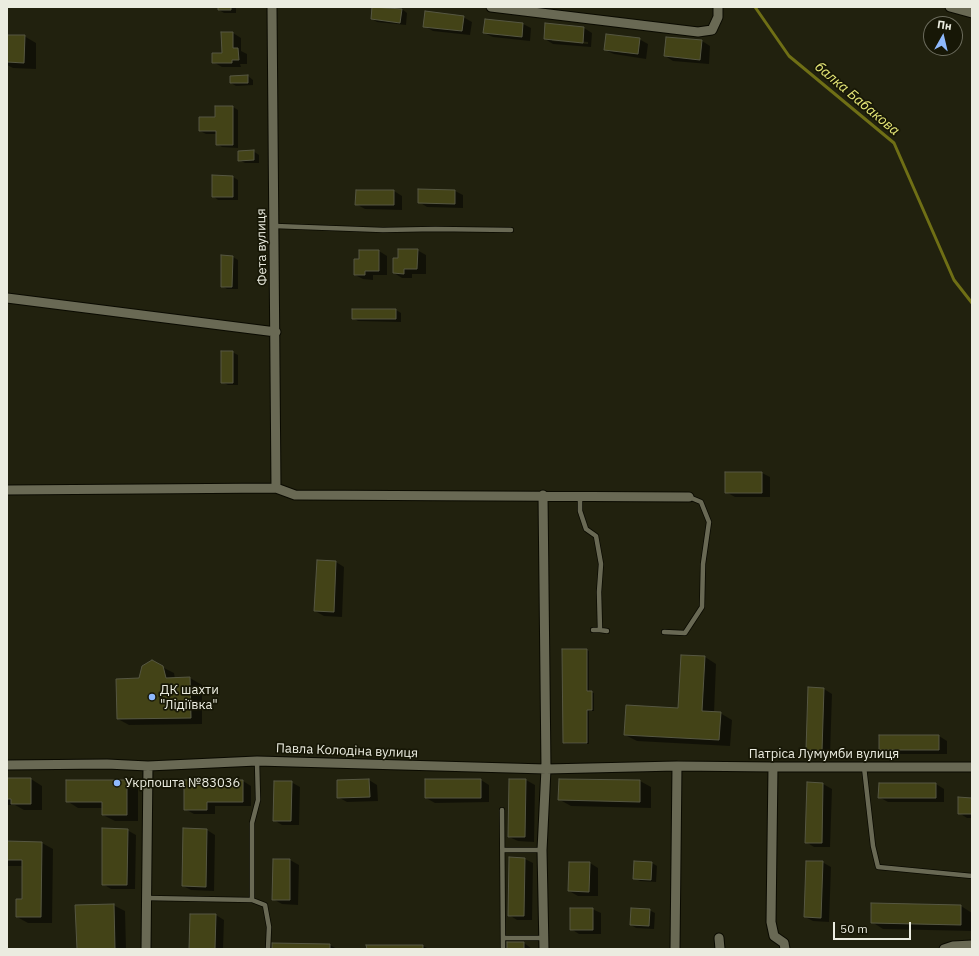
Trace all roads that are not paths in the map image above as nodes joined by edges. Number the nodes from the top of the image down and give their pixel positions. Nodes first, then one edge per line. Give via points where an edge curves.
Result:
1 (272, 7) edge
2 (491, 7) edge
3 (718, 7) edge
4 (950, 7) edge
5 (972, 13) edge
6 (275, 226) junction
7 (511, 230) dead end
8 (7, 298) edge
9 (276, 332) junction
10 (276, 488) junction
11 (7, 490) edge
12 (543, 495) junction
13 (580, 496) junction
14 (689, 497) joint
15 (593, 630) dead end
16 (600, 630) junction
17 (607, 631) dead end
18 (664, 632) dead end
19 (257, 761) junction
20 (7, 765) edge
21 (148, 766) junction
22 (677, 766) junction
23 (773, 767) junction
24 (864, 767) junction
25 (972, 767) edge
26 (546, 769) junction
27 (502, 810) dead end
28 (503, 850) junction
29 (542, 850) junction
30 (972, 876) edge
31 (147, 898) junction
32 (252, 900) junction
33 (503, 938) junction
34 (543, 938) junction
35 (719, 938) dead end
36 (972, 945) edge
37 (948, 947) edge
38 (146, 949) edge
39 (268, 949) edge
40 (503, 949) edge
41 (544, 949) edge
42 (675, 949) edge
43 (720, 949) edge
44 (785, 949) edge

1 - 6 street, Фета вулиця
2 - 3 street via 698,32 712,30 718,17
4 - 5 street
6 - 7 lane via 383,230
6 - 9 street, Фета вулиця
8 - 9 street
9 - 10 street, Фета вулиця
10 - 11 street
10 - 12 street via 295,495
12 - 13 street
12 - 26 street
13 - 14 street
13 - 16 lane via 580,511 586,529 596,536 601,564
14 - 18 lane via 701,502 709,522 702,607 685,633
15 - 16 lane
16 - 17 lane
19 - 21 street, Павла Колодіна вулиця
19 - 26 street, Павла Колодіна вулиця
19 - 32 lane via 258,800 252,823
20 - 21 street, Павла Колодіна вулиця
21 - 31 street
22 - 23 street, Патріса Лумумби вулиця
22 - 26 street, Патріса Лумумби вулиця
22 - 42 street
23 - 24 street, Патріса Лумумби вулиця
23 - 44 street via 771,922 774,936 784,943
24 - 25 street, Патріса Лумумби вулиця
24 - 30 lane via 872,839 878,867
26 - 29 street
27 - 28 lane
28 - 29 lane
28 - 33 lane
29 - 34 street
31 - 32 lane
31 - 38 street
32 - 39 lane via 266,905
33 - 34 lane
33 - 40 lane
34 - 41 street
35 - 43 street
36 - 37 street

